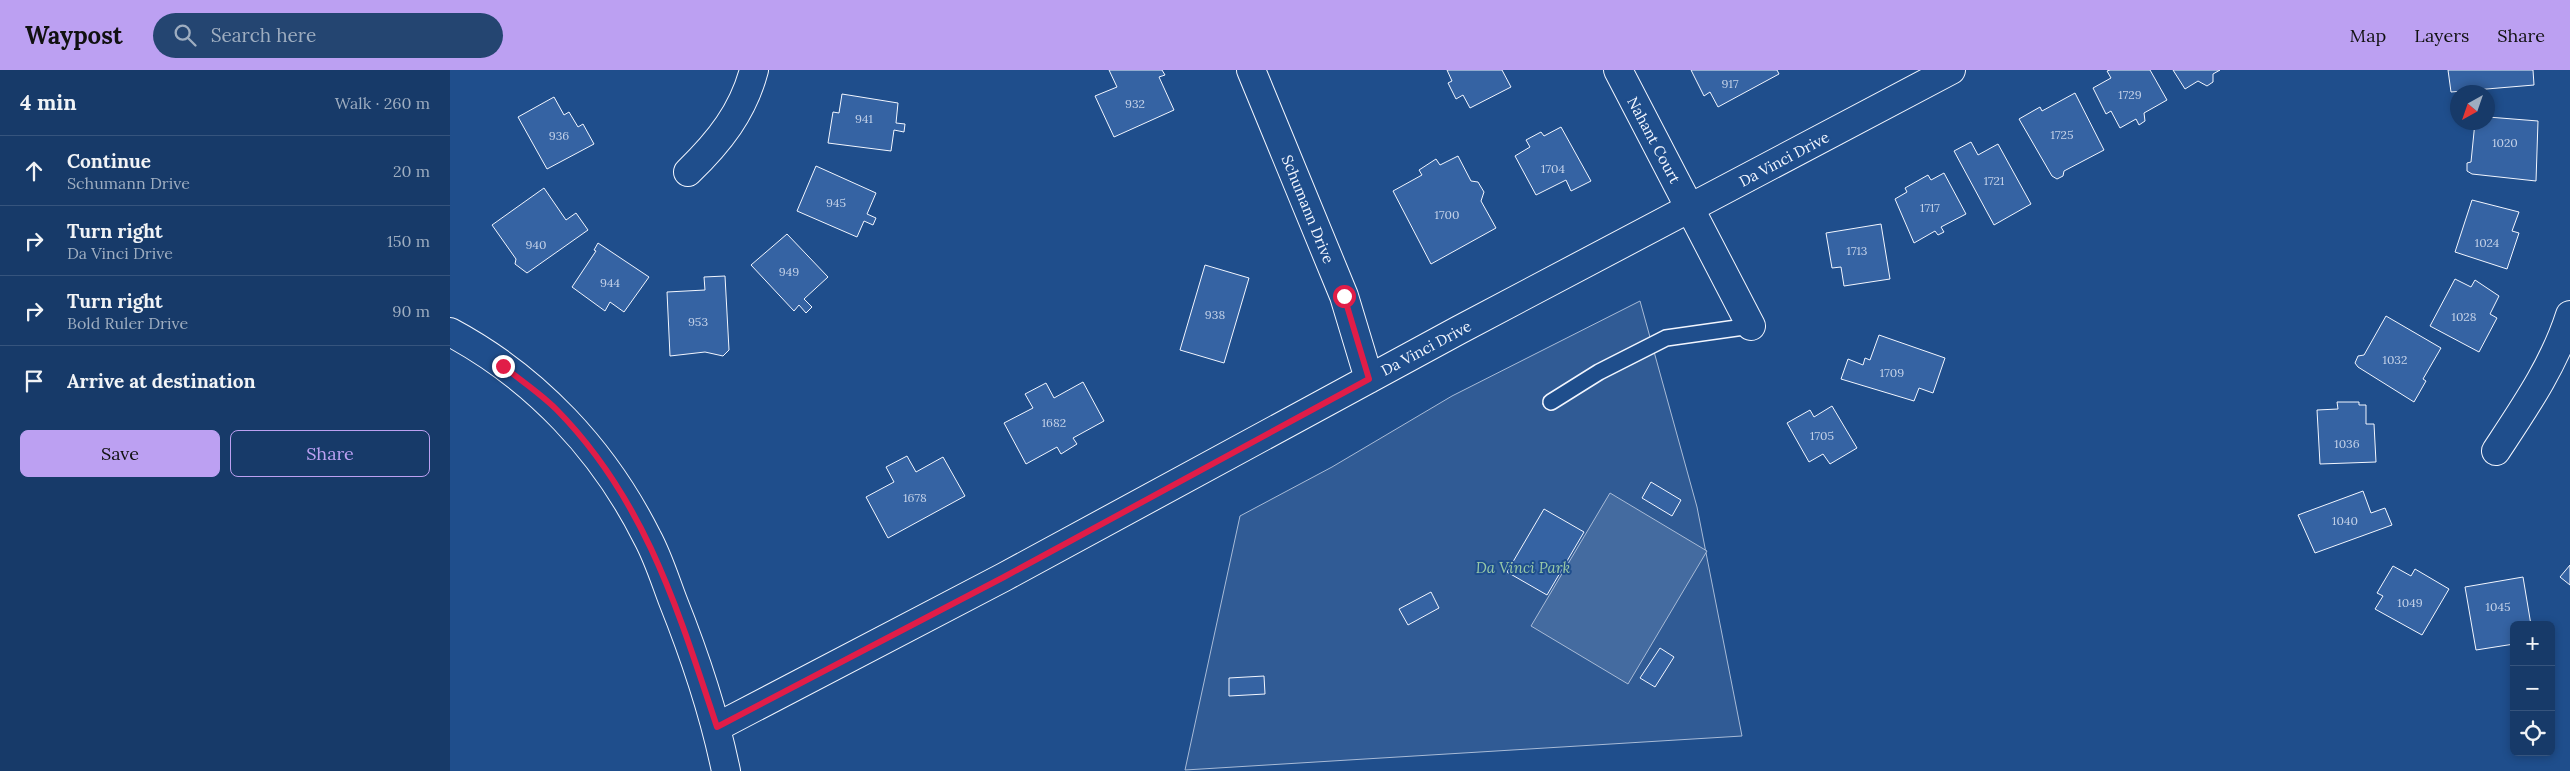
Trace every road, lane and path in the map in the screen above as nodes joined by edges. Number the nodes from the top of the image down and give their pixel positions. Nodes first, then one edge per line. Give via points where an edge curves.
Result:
1 (754, 70) edge
2 (1251, 70) edge
3 (1618, 70) edge
4 (1951, 70) edge
5 (688, 172) dead end
6 (1690, 209) junction
7 (2570, 315) edge
8 (1751, 326) joint
9 (450, 332) edge
10 (1369, 379) junction
11 (1551, 402) dead end
12 (2496, 451) dead end
13 (717, 727) junction
14 (726, 771) edge

1 - 5 street via 736,116 715,146
2 - 10 street, Schumann Drive via 1344,296
3 - 6 street, Nahant Court
4 - 6 street, Da Vinci Drive
6 - 8 street, Nahant Court
6 - 10 street, Da Vinci Drive
7 - 12 street via 2537,390
8 - 11 lane via 1666,338 1599,372
9 - 13 street via 503,366 555,408 588,444 617,484 652,547 685,630
10 - 13 street, Da Vinci Drive via 1004,577
13 - 14 street

